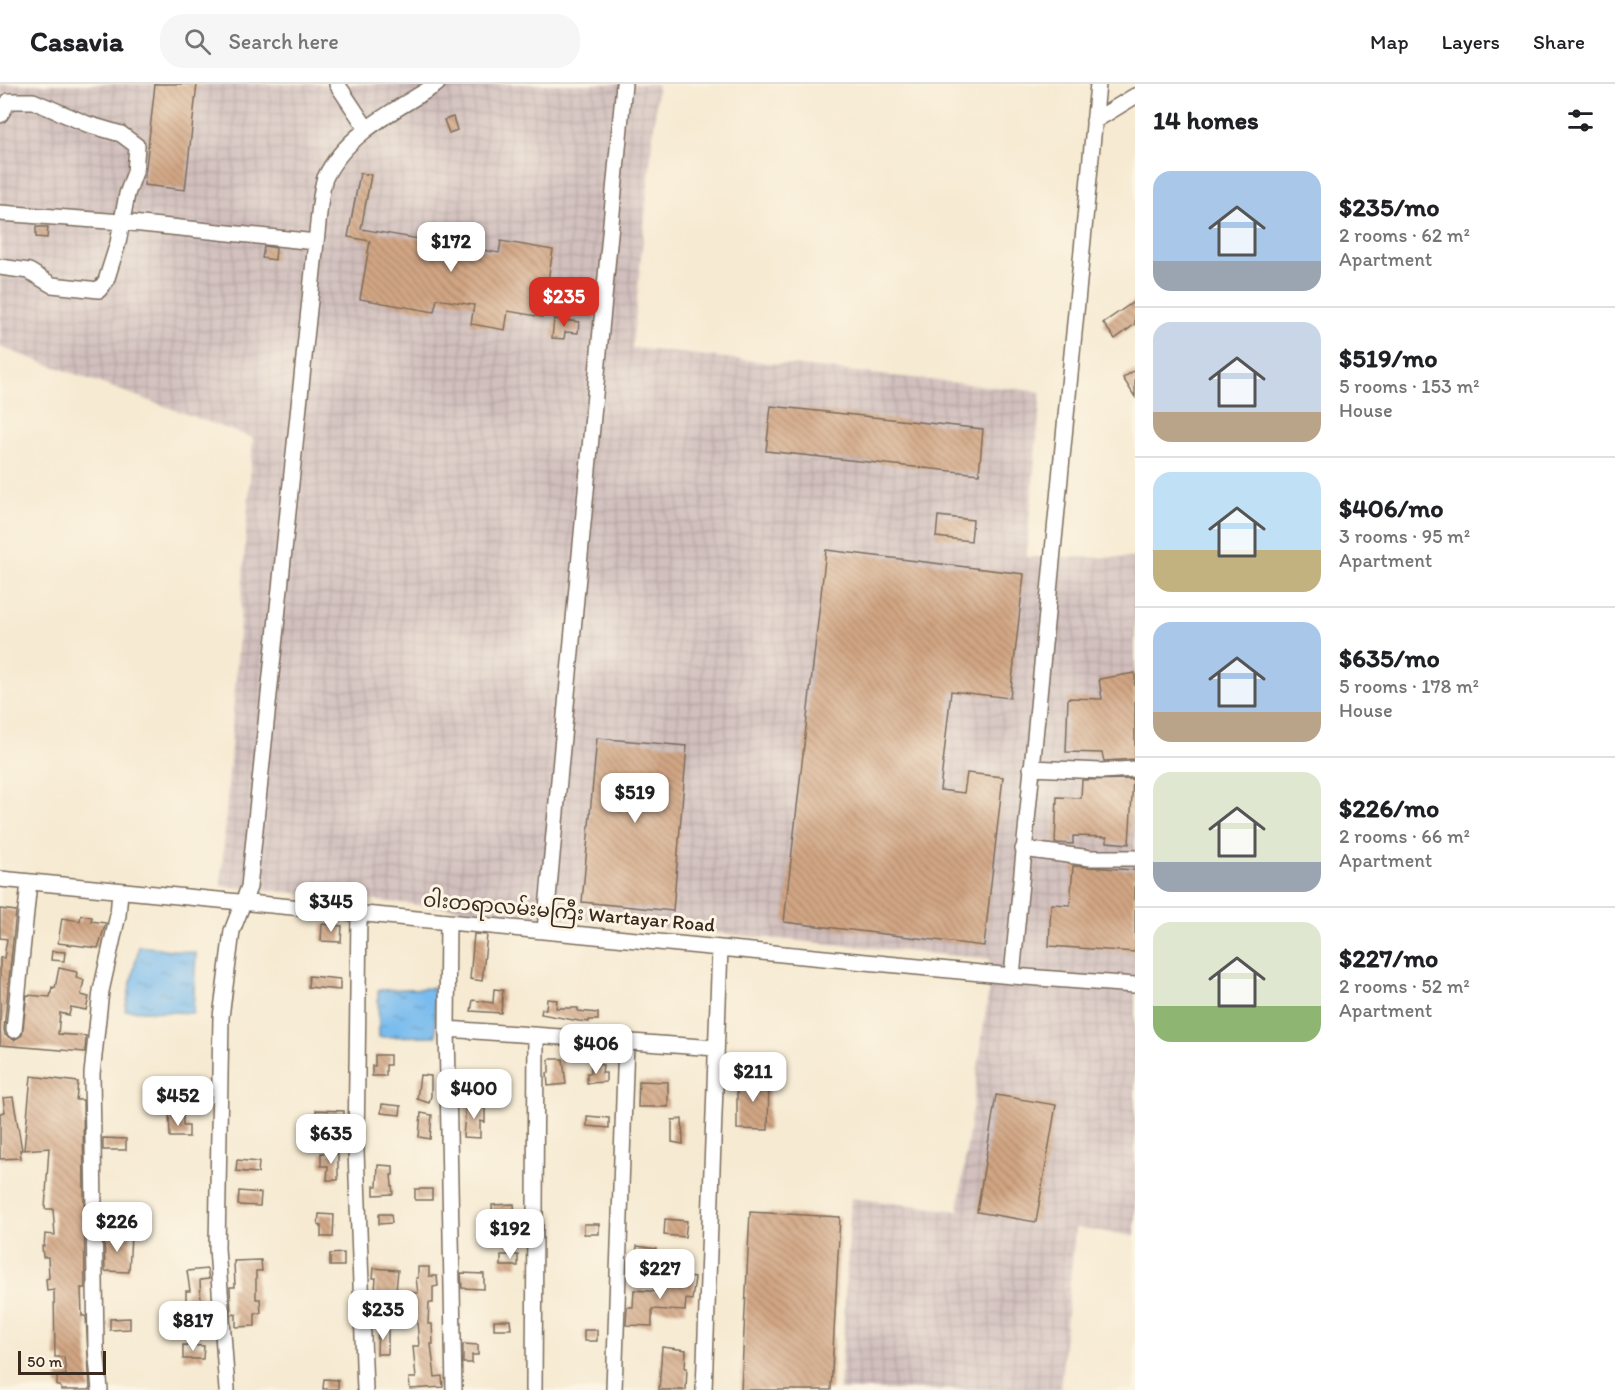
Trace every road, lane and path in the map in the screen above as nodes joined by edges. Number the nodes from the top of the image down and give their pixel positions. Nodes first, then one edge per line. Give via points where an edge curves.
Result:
1 (337, 84) edge
2 (437, 84) edge
3 (624, 84) edge
4 (1098, 84) edge
5 (1135, 96) edge
6 (0, 115) edge
7 (1094, 121) junction
8 (367, 129) junction
9 (0, 213) edge
10 (122, 222) junction
11 (316, 242) junction
12 (0, 267) edge
13 (1031, 768) junction
14 (1135, 769) edge
15 (1023, 849) junction
16 (1135, 858) edge
17 (0, 879) edge
18 (29, 882) junction
19 (120, 892) junction
20 (242, 902) junction
21 (359, 913) junction
22 (448, 922) junction
23 (545, 930) junction
24 (720, 948) junction
25 (1012, 976) junction
26 (1135, 985) edge
27 (447, 1029) junction
28 (14, 1030) dead end
29 (536, 1035) junction
30 (626, 1041) junction
31 (716, 1048) junction
32 (100, 1390) edge
33 (226, 1390) edge
34 (365, 1390) edge
35 (454, 1390) edge
36 (534, 1390) edge
37 (614, 1390) edge
38 (704, 1390) edge

1 - 8 street
2 - 8 street
3 - 23 street
4 - 7 street
5 - 7 street
6 - 10 street via 9,101 33,101 122,134 137,146 135,172
7 - 13 street
8 - 11 street via 346,148 325,179
9 - 10 street
10 - 11 street
10 - 12 street via 106,281 99,290 52,285 28,271
11 - 20 street via 251,875
13 - 14 street
13 - 15 street
15 - 16 street via 1090,858
15 - 25 street
17 - 18 street, ဝါးတရာလမ်းမကြီး Wartayar Road
18 - 19 street, ဝါးတရာလမ်းမကြီး Wartayar Road
18 - 28 street
19 - 20 street, ဝါးတရာလမ်းမကြီး Wartayar Road
19 - 32 street via 101,991 92,1074
20 - 21 street, ဝါးတရာလမ်းမကြီး Wartayar Road
20 - 33 street via 232,931 221,1017 217,1248
21 - 22 street, ဝါးတရာလမ်းမကြီး Wartayar Road
21 - 34 street via 356,1151
22 - 23 street, ဝါးတရာလမ်းမကြီး Wartayar Road
22 - 27 street
23 - 24 street, ဝါးတရာလမ်းမကြီး Wartayar Road
24 - 25 street, ဝါးတရာလမ်းမကြီး Wartayar Road
24 - 31 street
25 - 26 street, ဝါးတရာလမ်းမကြီး Wartayar Road
27 - 29 street
27 - 35 street
29 - 30 street
29 - 36 street
30 - 31 street
30 - 37 street
31 - 38 street

